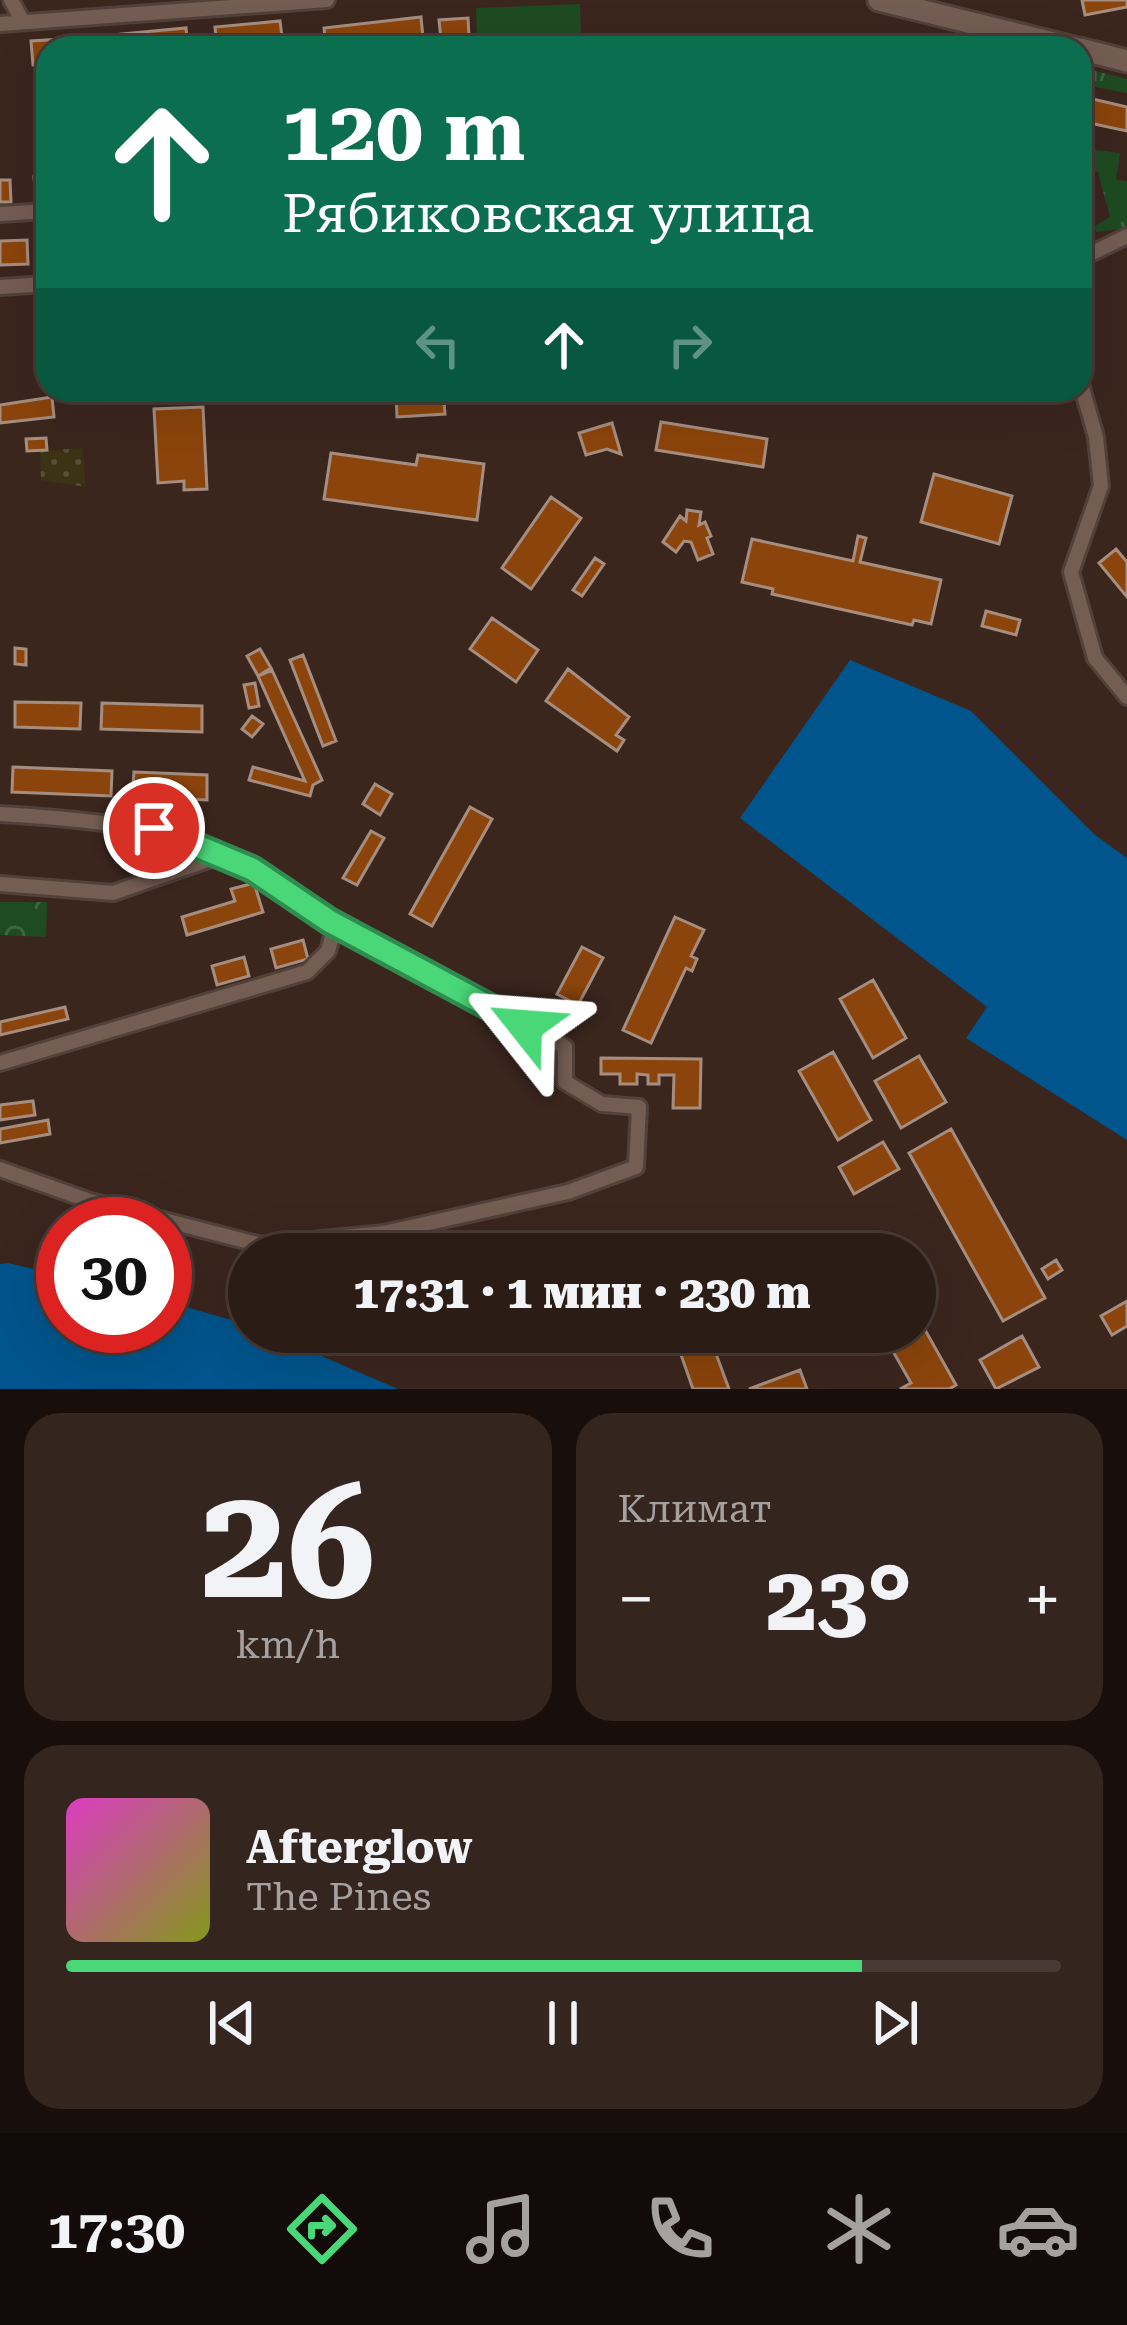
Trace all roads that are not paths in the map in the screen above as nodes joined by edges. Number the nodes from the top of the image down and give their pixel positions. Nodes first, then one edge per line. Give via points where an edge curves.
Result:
1 (11, 0) edge
2 (327, 0) edge
3 (884, 0) edge
4 (23, 22) junction
5 (0, 24) edge
6 (1026, 36) edge
7 (1092, 53) edge
8 (1127, 61) edge
9 (0, 214) edge
10 (36, 214) edge
11 (1127, 236) edge
12 (1092, 253) edge
13 (36, 285) edge
14 (0, 287) edge
15 (1086, 402) edge
16 (1127, 698) edge
17 (0, 814) edge
18 (222, 854) junction
19 (0, 884) edge
20 (329, 921) junction
21 (0, 1063) edge
22 (0, 1169) edge

1 - 4 street
2 - 4 street
3 - 6 main road
4 - 5 street
7 - 8 main road
9 - 10 street
11 - 12 street
13 - 14 street
15 - 16 street via 1101,486 1071,572 1095,658
17 - 18 street via 154,828
18 - 19 street via 113,893
18 - 20 street
20 - 21 street via 328,951 307,972
20 - 22 street via 565,1047 566,1082 602,1104 639,1108 636,1167 568,1192 384,1232 262,1245

